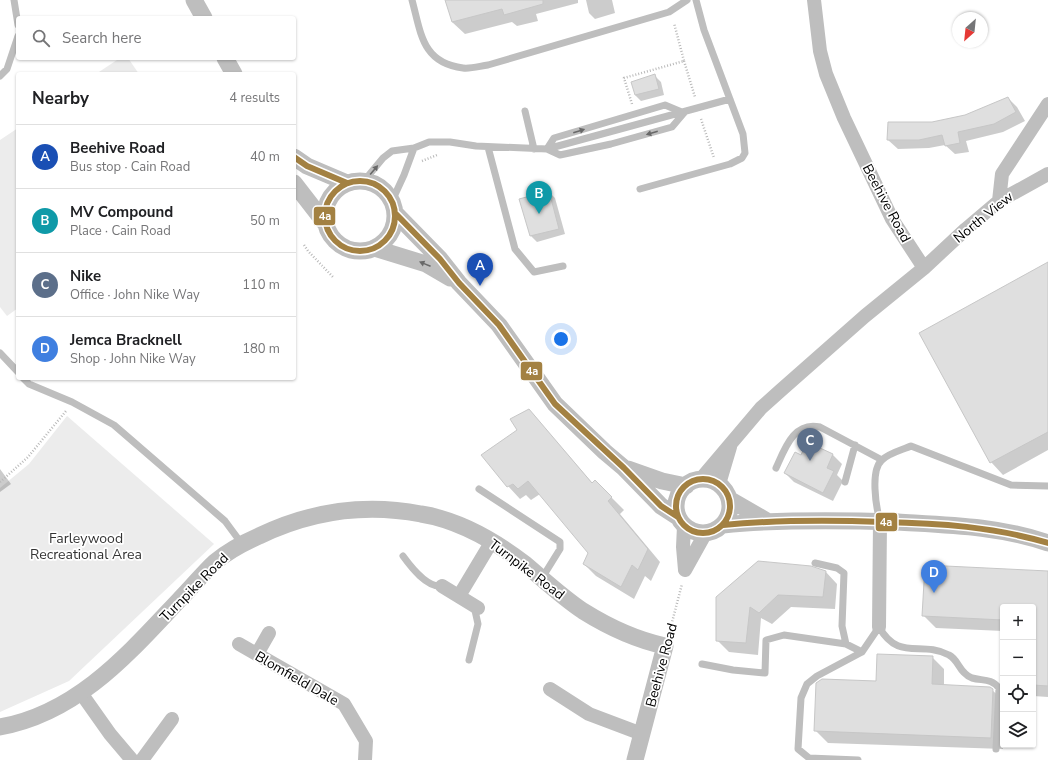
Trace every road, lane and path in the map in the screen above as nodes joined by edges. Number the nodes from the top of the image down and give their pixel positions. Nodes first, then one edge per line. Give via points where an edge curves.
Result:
1 (14, 0) edge
2 (194, 0) edge
3 (412, 0) edge
4 (687, 0) edge
5 (696, 0) edge
6 (814, 0) edge
7 (17, 16) edge
8 (203, 16) edge
9 (676, 27) dead end
10 (16, 42) edge
11 (226, 60) edge
12 (233, 72) edge
13 (0, 76) edge
14 (730, 99) junction
15 (1048, 104) edge
16 (624, 106) dead end
17 (525, 111) dead end
18 (684, 113) junction
19 (488, 147) junction
20 (414, 148) junction
21 (534, 149) junction
22 (547, 149) junction
23 (445, 154) dead end
24 (296, 158) edge
25 (418, 167) dead end
26 (1048, 174) edge
27 (364, 181) junction
28 (347, 183) junction
29 (296, 186) edge
30 (640, 189) dead end
31 (999, 201) junction
32 (394, 207) junction
33 (325, 223) junction
34 (304, 245) dead end
35 (374, 248) junction
36 (563, 266) dead end
37 (924, 268) junction
38 (333, 277) dead end
39 (459, 283) junction
40 (0, 353) edge
41 (16, 370) edge
42 (25, 380) edge
43 (72, 402) junction
44 (730, 445) junction
45 (855, 445) junction
46 (882, 460) junction
47 (624, 468) junction
48 (776, 468) dead end
49 (0, 482) edge
50 (845, 482) dead end
51 (693, 483) junction
52 (719, 484) junction
53 (1048, 486) edge
54 (479, 489) dead end
55 (729, 499) junction
56 (681, 521) junction
57 (767, 521) junction
58 (880, 522) junction
59 (723, 525) junction
60 (705, 534) junction
61 (492, 540) junction
62 (1048, 543) edge
63 (242, 544) junction
64 (403, 556) dead end
65 (815, 563) dead end
66 (686, 570) junction
67 (542, 579) junction
68 (442, 586) joint
69 (459, 596) junction
70 (476, 606) joint
71 (879, 628) junction
72 (269, 633) dead end
73 (239, 644) dead end
74 (846, 644) junction
75 (665, 646) junction
76 (862, 652) junction
77 (257, 654) junction
78 (469, 660) dead end
79 (702, 664) dead end
80 (550, 689) dead end
81 (81, 693) junction
82 (172, 719) dead end
83 (0, 727) edge
84 (642, 734) junction
85 (996, 749) dead end
86 (132, 760) edge
87 (142, 760) edge
88 (365, 760) edge
89 (635, 760) edge
90 (858, 760) edge

1 - 7 lane
2 - 8 street
3 - 4 lane via 425,46 439,62 464,69 488,65 669,12
5 - 14 lane via 704,30
6 - 37 street, Beehive Road via 820,51 826,74 844,118 892,219
9 - 16 path via 684,61 624,78 632,104
10 - 13 lane via 7,69
11 - 12 street
14 - 18 lane
14 - 30 lane via 743,134 745,153 742,158 730,164
15 - 31 street via 1002,174
17 - 21 lane
18 - 22 lane
18 -> 22 lane via 672,127 611,144 560,155
22 -> 18 lane via 554,138 665,105
19 - 20 lane via 429,142
19 - 21 lane
19 - 36 lane via 514,249 534,272
27 -> 20 lane via 383,158 392,152
20 - 32 lane
21 - 22 lane
23 - 25 path via 421,161
24 - 28 street via 307,166
26 - 31 street, North View
27 - 28 street
27 - 32 street via 375,184 385,191
28 - 33 street via 331,195 326,203
29 - 33 street
31 - 37 street, North View
32 - 35 street via 394,226 390,235
32 - 39 street
33 - 35 street via 332,239 339,245 356,251
34 - 38 path
39 -> 35 street via 426,264
37 - 44 street via 865,316 761,408
39 - 47 street via 499,325 555,404
40 - 41 lane
42 - 43 lane
43 - 49 path via 28,457
43 - 63 lane via 114,425 225,522
44 - 51 street
44 - 52 street
45 - 46 lane
45 - 48 lane via 811,425 794,435
45 - 50 lane
46 - 53 lane via 911,446 1011,485
46 - 58 lane via 877,467 875,478 876,507
47 - 51 street via 662,481
47 - 56 street
51 - 52 street via 706,479
51 - 56 street via 677,500 676,508
52 - 55 street
54 - 67 lane via 560,542 560,549
55 - 57 street
55 - 59 street via 730,513
56 - 60 street via 697,533
56 - 66 street
57 - 58 street
57 - 59 street
58 - 62 street via 995,529 1018,533
58 - 71 street
59 - 60 street via 718,530
60 - 66 street
61 - 63 street, Turnpike Road via 454,523 423,514 391,509 351,509 304,517
61 - 67 street, Turnpike Road
61 - 69 street
63 - 81 street, Turnpike Road via 214,562 111,671
64 - 68 lane via 414,573 437,587
65 - 74 lane via 837,568 844,573 842,626
66 - 75 path, Beehive Road
67 - 75 street, Turnpike Road via 582,610 604,623
68 - 69 street
69 - 70 street
70 - 78 lane via 478,624
71 - 76 lane
71 - 85 lane via 892,644 903,648 940,651 955,660 959,668 972,678 995,682 999,688
72 - 77 street
73 - 77 street, Blomfield Dale
74 - 76 lane
74 - 79 lane via 784,635 766,640 765,673
75 - 84 street, Beehive Road
76 - 90 lane via 807,684 801,698 798,749 809,758
77 - 88 street, Blomfield Dale via 344,704 366,741
80 - 84 street via 589,714
81 - 83 street, Turnpike Road via 42,714
81 - 86 street
82 - 87 street
84 - 89 street, Beehive Road

